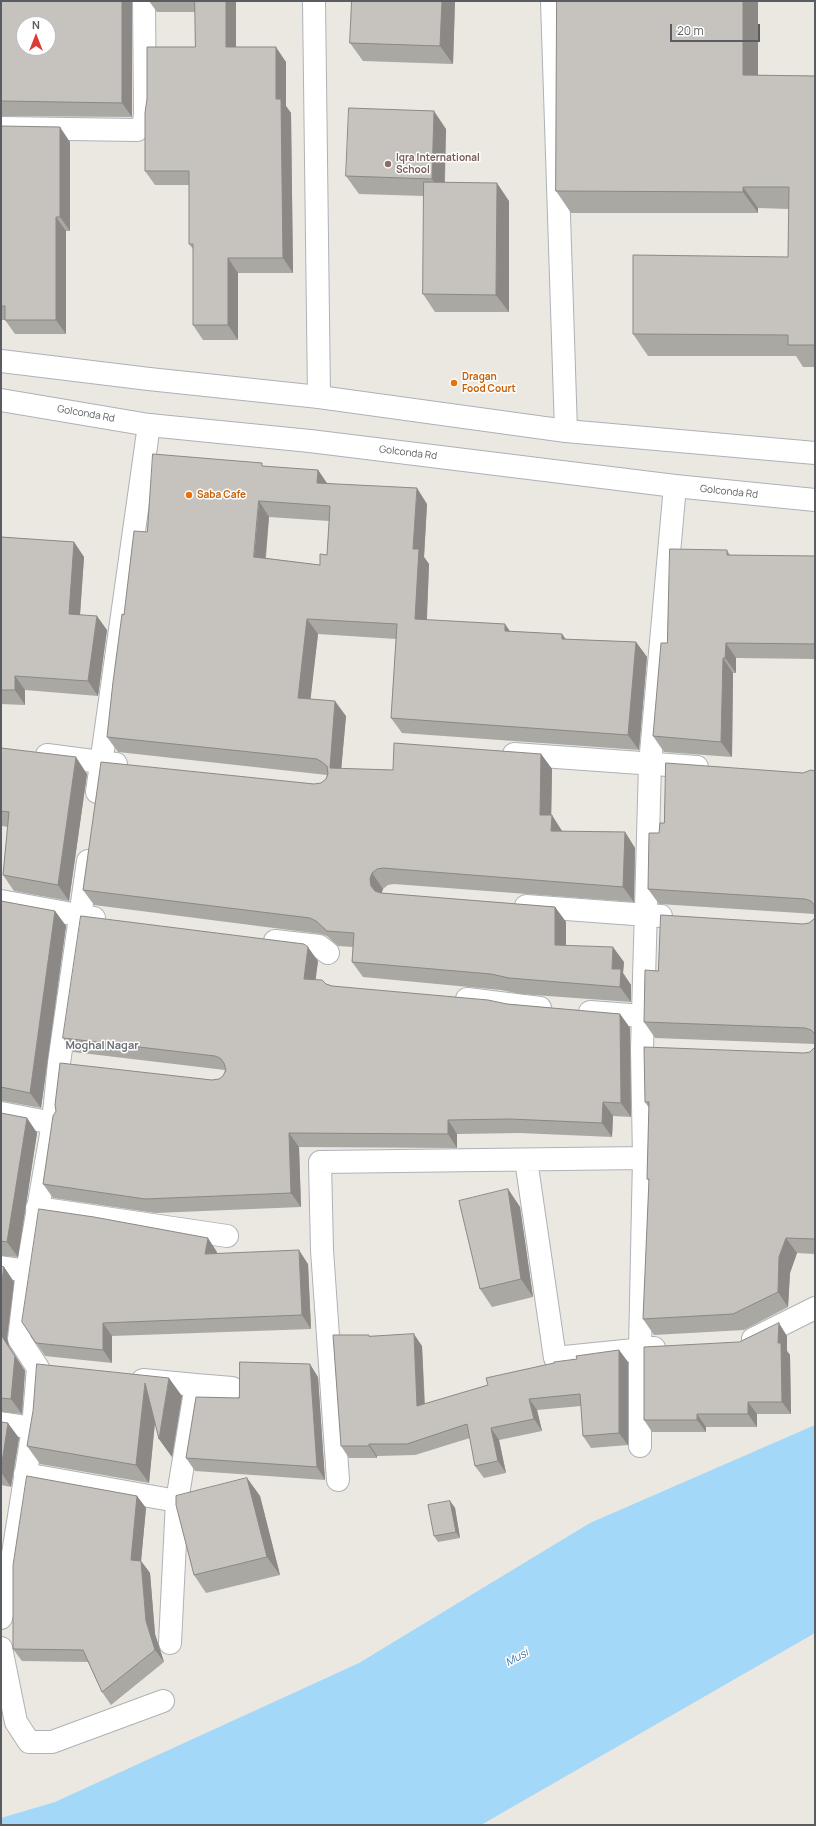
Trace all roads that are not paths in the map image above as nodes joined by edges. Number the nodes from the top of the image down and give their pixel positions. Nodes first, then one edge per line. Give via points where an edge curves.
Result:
1 (144, 1) edge
2 (314, 1) edge
3 (552, 1) edge
4 (1, 128) edge
5 (1, 361) edge
6 (319, 397) junction
7 (1, 400) edge
8 (150, 425) junction
9 (566, 431) junction
10 (815, 453) edge
11 (675, 486) junction
12 (815, 500) edge
13 (27, 752) edge
14 (493, 752) edge
15 (101, 763) junction
16 (650, 764) junction
17 (132, 766) edge
18 (721, 769) edge
19 (95, 809) edge
20 (91, 839) edge
21 (1, 901) edge
22 (504, 904) edge
23 (80, 916) junction
24 (647, 916) junction
25 (677, 918) edge
26 (111, 920) edge
27 (257, 938) edge
28 (328, 953) dead end
29 (445, 997) edge
30 (643, 1016) junction
31 (642, 1050) junction
32 (665, 1050) edge
33 (59, 1064) junction
34 (82, 1066) edge
35 (1, 1113) edge
36 (53, 1122) junction
37 (644, 1158) junction
38 (526, 1160) junction
39 (38, 1208) junction
40 (227, 1236) dead end
41 (1, 1267) edge
42 (28, 1271) junction
43 (815, 1308) edge
44 (731, 1343) edge
45 (670, 1346) edge
46 (640, 1348) junction
47 (125, 1378) edge
48 (196, 1385) junction
49 (232, 1388) dead end
50 (1, 1423) edge
51 (33, 1428) junction
52 (640, 1446) dead end
53 (25, 1474) junction
54 (338, 1480) dead end
55 (177, 1501) junction
56 (1, 1618) edge
57 (170, 1643) dead end
58 (1, 1648) edge
59 (163, 1701) dead end

1 - 4 street via 145,114 144,123 137,130
2 - 6 street
3 - 9 street
5 - 6 street
6 - 9 street
7 - 8 street, Golconda Rd
8 - 11 street, Golconda Rd via 318,442
8 - 15 street
9 - 10 street
11 - 12 street, Golconda Rd
11 - 16 street
13 - 15 street
14 - 16 street
15 - 17 street
15 - 19 street
16 - 18 street
16 - 24 street
20 - 23 street
21 - 23 street
22 - 24 street
23 - 26 street
23 - 33 street
24 - 25 street
24 - 30 street
27 - 28 street via 319,946
29 - 30 street
30 - 31 street
31 - 32 street
31 - 37 street
33 - 34 street
33 - 36 street
35 - 36 street
36 - 39 street
37 - 38 street
37 - 46 street
38 - 46 street via 555,1358
38 - 54 street via 320,1162 322,1250
39 - 40 street
39 - 42 street
41 - 42 street
42 - 51 street via 19,1339 46,1369
43 - 44 street via 747,1342
45 - 46 street
46 - 52 street
47 - 48 street
48 - 49 street
48 - 55 street
50 - 51 street
51 - 53 street
53 - 55 street
53 - 56 street
55 - 57 street
58 - 59 street via 16,1722 29,1742 52,1742

